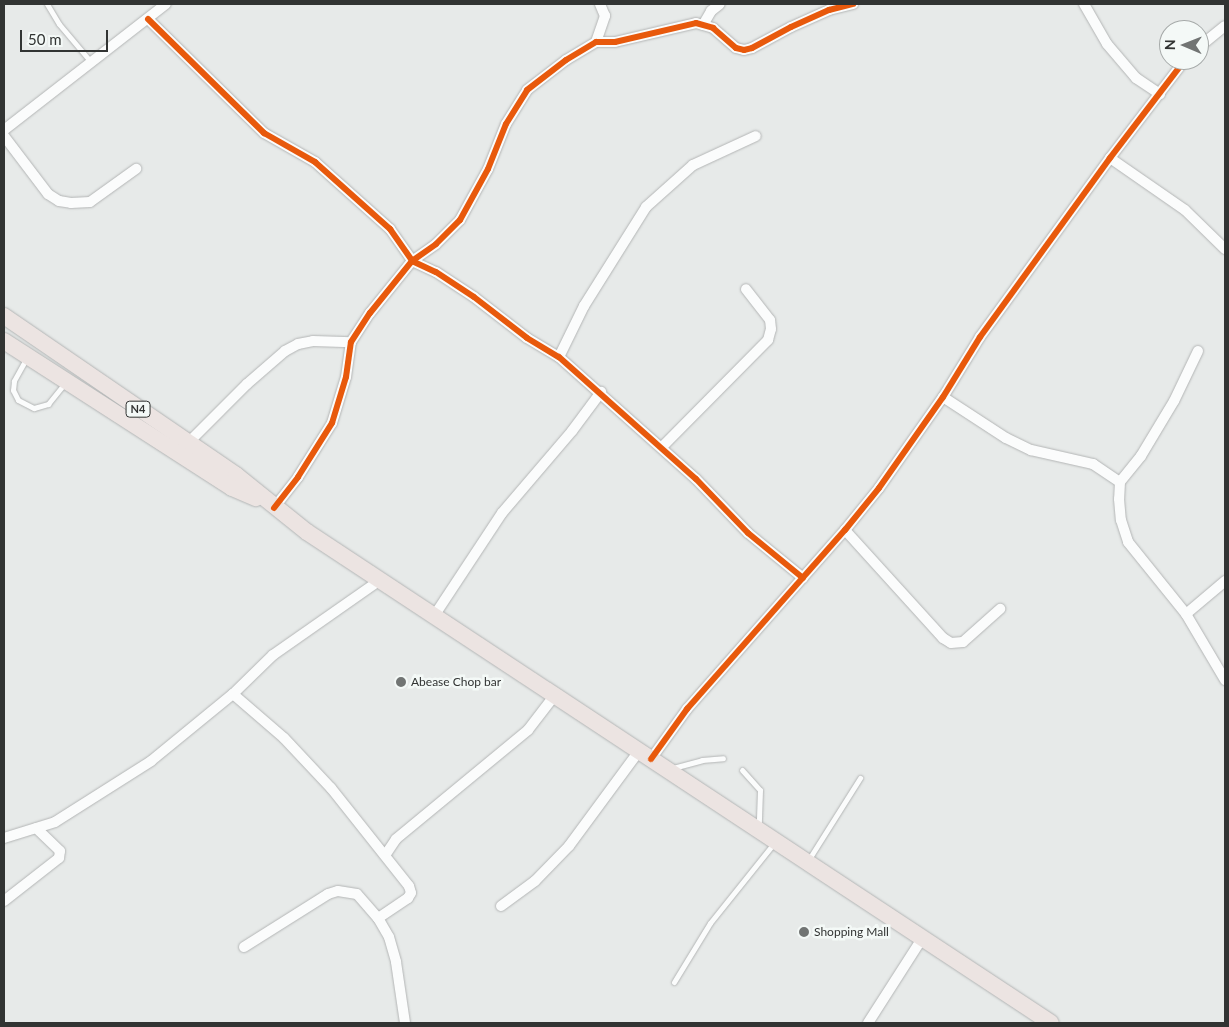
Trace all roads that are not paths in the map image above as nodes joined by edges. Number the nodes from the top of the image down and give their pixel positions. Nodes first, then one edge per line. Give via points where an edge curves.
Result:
1 (47, 4) edge
2 (166, 4) edge
3 (600, 4) edge
4 (720, 4) edge
5 (853, 4) edge
6 (1084, 4) edge
7 (148, 19) junction
8 (703, 25) junction
9 (1225, 26) edge
10 (1209, 39) edge
11 (596, 42) junction
12 (92, 62) junction
13 (1178, 70) edge
14 (1160, 94) junction
15 (4, 130) edge
16 (4, 136) edge
17 (756, 136) dead end
18 (1110, 158) junction
19 (136, 169) dead end
20 (1225, 249) edge
21 (412, 261) junction
22 (746, 289) dead end
23 (4, 316) edge
24 (4, 341) edge
25 (351, 342) junction
26 (1198, 351) dead end
27 (28, 356) junction
28 (559, 357) junction
29 (67, 381) junction
30 (601, 392) junction
31 (943, 397) junction
32 (188, 443) junction
33 (662, 447) junction
34 (1120, 482) junction
35 (272, 506) junction
36 (845, 530) junction
37 (803, 578) junction
38 (380, 580) junction
39 (1225, 581) edge
40 (1000, 609) dead end
41 (1186, 614) junction
42 (434, 616) junction
43 (1225, 680) edge
44 (233, 694) junction
45 (555, 695) junction
46 (645, 755) junction
47 (723, 758) dead end
48 (668, 770) junction
49 (742, 770) dead end
50 (860, 778) dead end
51 (36, 828) junction
52 (758, 829) junction
53 (4, 838) edge
54 (776, 840) junction
55 (386, 854) junction
56 (807, 861) junction
57 (4, 900) edge
58 (501, 906) dead end
59 (378, 918) junction
60 (923, 938) junction
61 (244, 947) dead end
62 (674, 982) dead end
63 (405, 1023) edge
64 (868, 1023) edge
65 (1051, 1023) edge

1 - 12 lane via 59,24
2 - 7 street
3 - 11 street via 605,16
4 - 8 street via 711,11
5 - 8 street via 828,10 744,50 736,48 713,28
6 - 14 street via 1107,44 1136,78
7 - 12 street
7 - 21 street via 264,133 315,162 383,223
8 - 11 street via 696,22 615,42
9 - 10 street
11 - 21 street via 527,90 506,124 488,169 460,220 436,244
12 - 15 street
13 - 14 street
14 - 18 street
16 - 19 street via 48,194 71,204 90,202
17 - 28 street via 693,165 646,207 584,306
18 - 20 street via 1185,210
18 - 31 street via 980,337
21 - 25 street
21 - 28 street via 436,272 527,338
22 - 33 street via 770,320 772,329 768,340
23 - 32 highway, N4
24 - 27 highway, N4
25 - 32 street via 313,341 285,351
25 - 35 street via 346,378 332,422 298,477
26 - 34 street via 1174,401 1141,456
27 - 29 highway, N4
27 - 29 lane via 14,381 18,400 34,408 48,404
28 - 30 street
29 - 35 highway, N4 via 232,488
30 - 33 street
30 - 42 street via 502,513
31 - 34 street via 1006,438 1031,450 1093,464
31 - 36 street
32 - 35 highway, N4 via 236,475
33 - 37 street via 748,532
34 - 41 street via 1121,520 1128,542
35 - 38 highway, N4
36 - 37 street
36 - 40 street via 951,643 963,642
37 - 46 street
38 - 42 highway, N4
38 - 44 street via 273,655
39 - 41 street
41 - 43 street
42 - 45 highway, N4
44 - 51 street via 151,761 106,792 55,822
44 - 55 street via 284,738
45 - 46 highway, N4
45 - 55 street via 528,730 396,839
46 - 48 highway, N4
46 - 58 street via 569,846 535,881
47 - 48 lane via 702,760
48 - 52 highway, N4
49 - 52 lane via 760,790
50 - 56 lane
51 - 53 street
51 - 57 street via 60,851 59,858
52 - 54 highway, N4
54 - 56 highway, N4
54 - 62 lane via 710,923
55 - 59 street via 411,893
56 - 60 highway, N4
59 - 61 street via 357,894 338,891 328,894
59 - 63 street via 389,937 396,962
60 - 64 street
60 - 65 highway, N4

